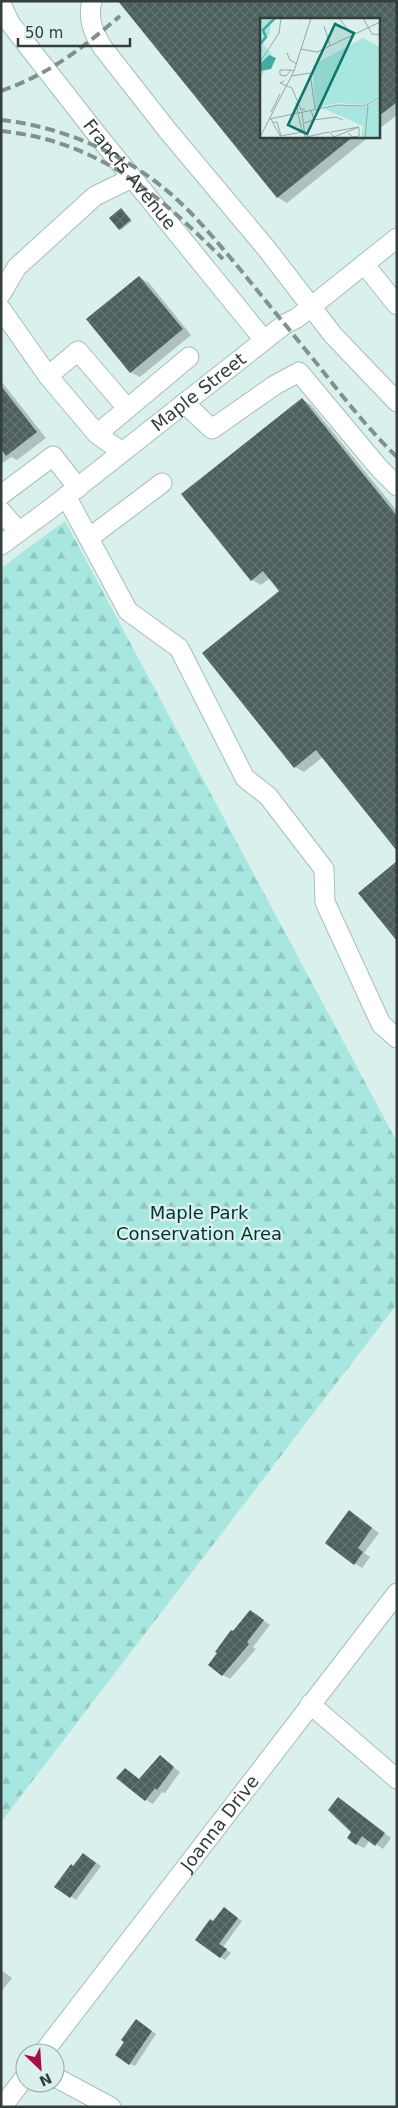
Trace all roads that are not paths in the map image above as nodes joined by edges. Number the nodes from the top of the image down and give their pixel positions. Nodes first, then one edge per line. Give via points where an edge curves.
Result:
1 (92, 1) edge
2 (1, 4) edge
3 (132, 178) junction
4 (397, 238) edge
5 (364, 264) junction
6 (3, 289) edge
7 (312, 305) junction
8 (397, 305) edge
9 (1, 308) edge
10 (264, 340) junction
11 (189, 357) dead end
12 (48, 376) junction
13 (397, 402) edge
14 (184, 403) junction
15 (127, 408) junction
16 (97, 434) junction
17 (122, 452) junction
18 (162, 483) dead end
19 (397, 486) edge
20 (72, 492) junction
21 (1, 495) edge
22 (1, 512) edge
23 (19, 532) junction
24 (89, 538) junction
25 (1, 545) edge
26 (397, 1038) edge
27 (397, 1593) edge
28 (310, 1704) junction
29 (397, 1779) edge
30 (51, 2043) edge
31 (65, 2082) edge
32 (15, 2090) edge
33 (2, 2107) edge
34 (110, 2107) edge

1 - 7 street via 91,22 103,48
2 - 3 street, Francis Avenue via 10,23
3 - 6 street via 95,196 17,267
3 - 10 street, Francis Avenue
4 - 5 street, Maple Street
5 - 7 street, Maple Street
5 - 8 street
7 - 10 street, Maple Street
7 - 13 street via 333,335
9 - 12 street
10 - 14 street, Maple Street
11 - 15 street
12 - 15 street via 78,351
12 - 16 street
14 - 17 street, Maple Street
14 - 19 street via 212,429 299,372
15 - 16 street
16 - 17 street
17 - 20 street, Maple Street
18 - 24 street
20 - 21 street via 53,456
20 - 23 street, Maple Street
20 - 24 street
22 - 23 street
23 - 25 street, Maple Street
24 - 26 street via 128,611 178,648 245,778 268,796 324,869 325,902 381,1024
27 - 28 street, Joanna Drive
28 - 29 street
28 - 30 street, Joanna Drive
31 - 34 street
32 - 33 street

